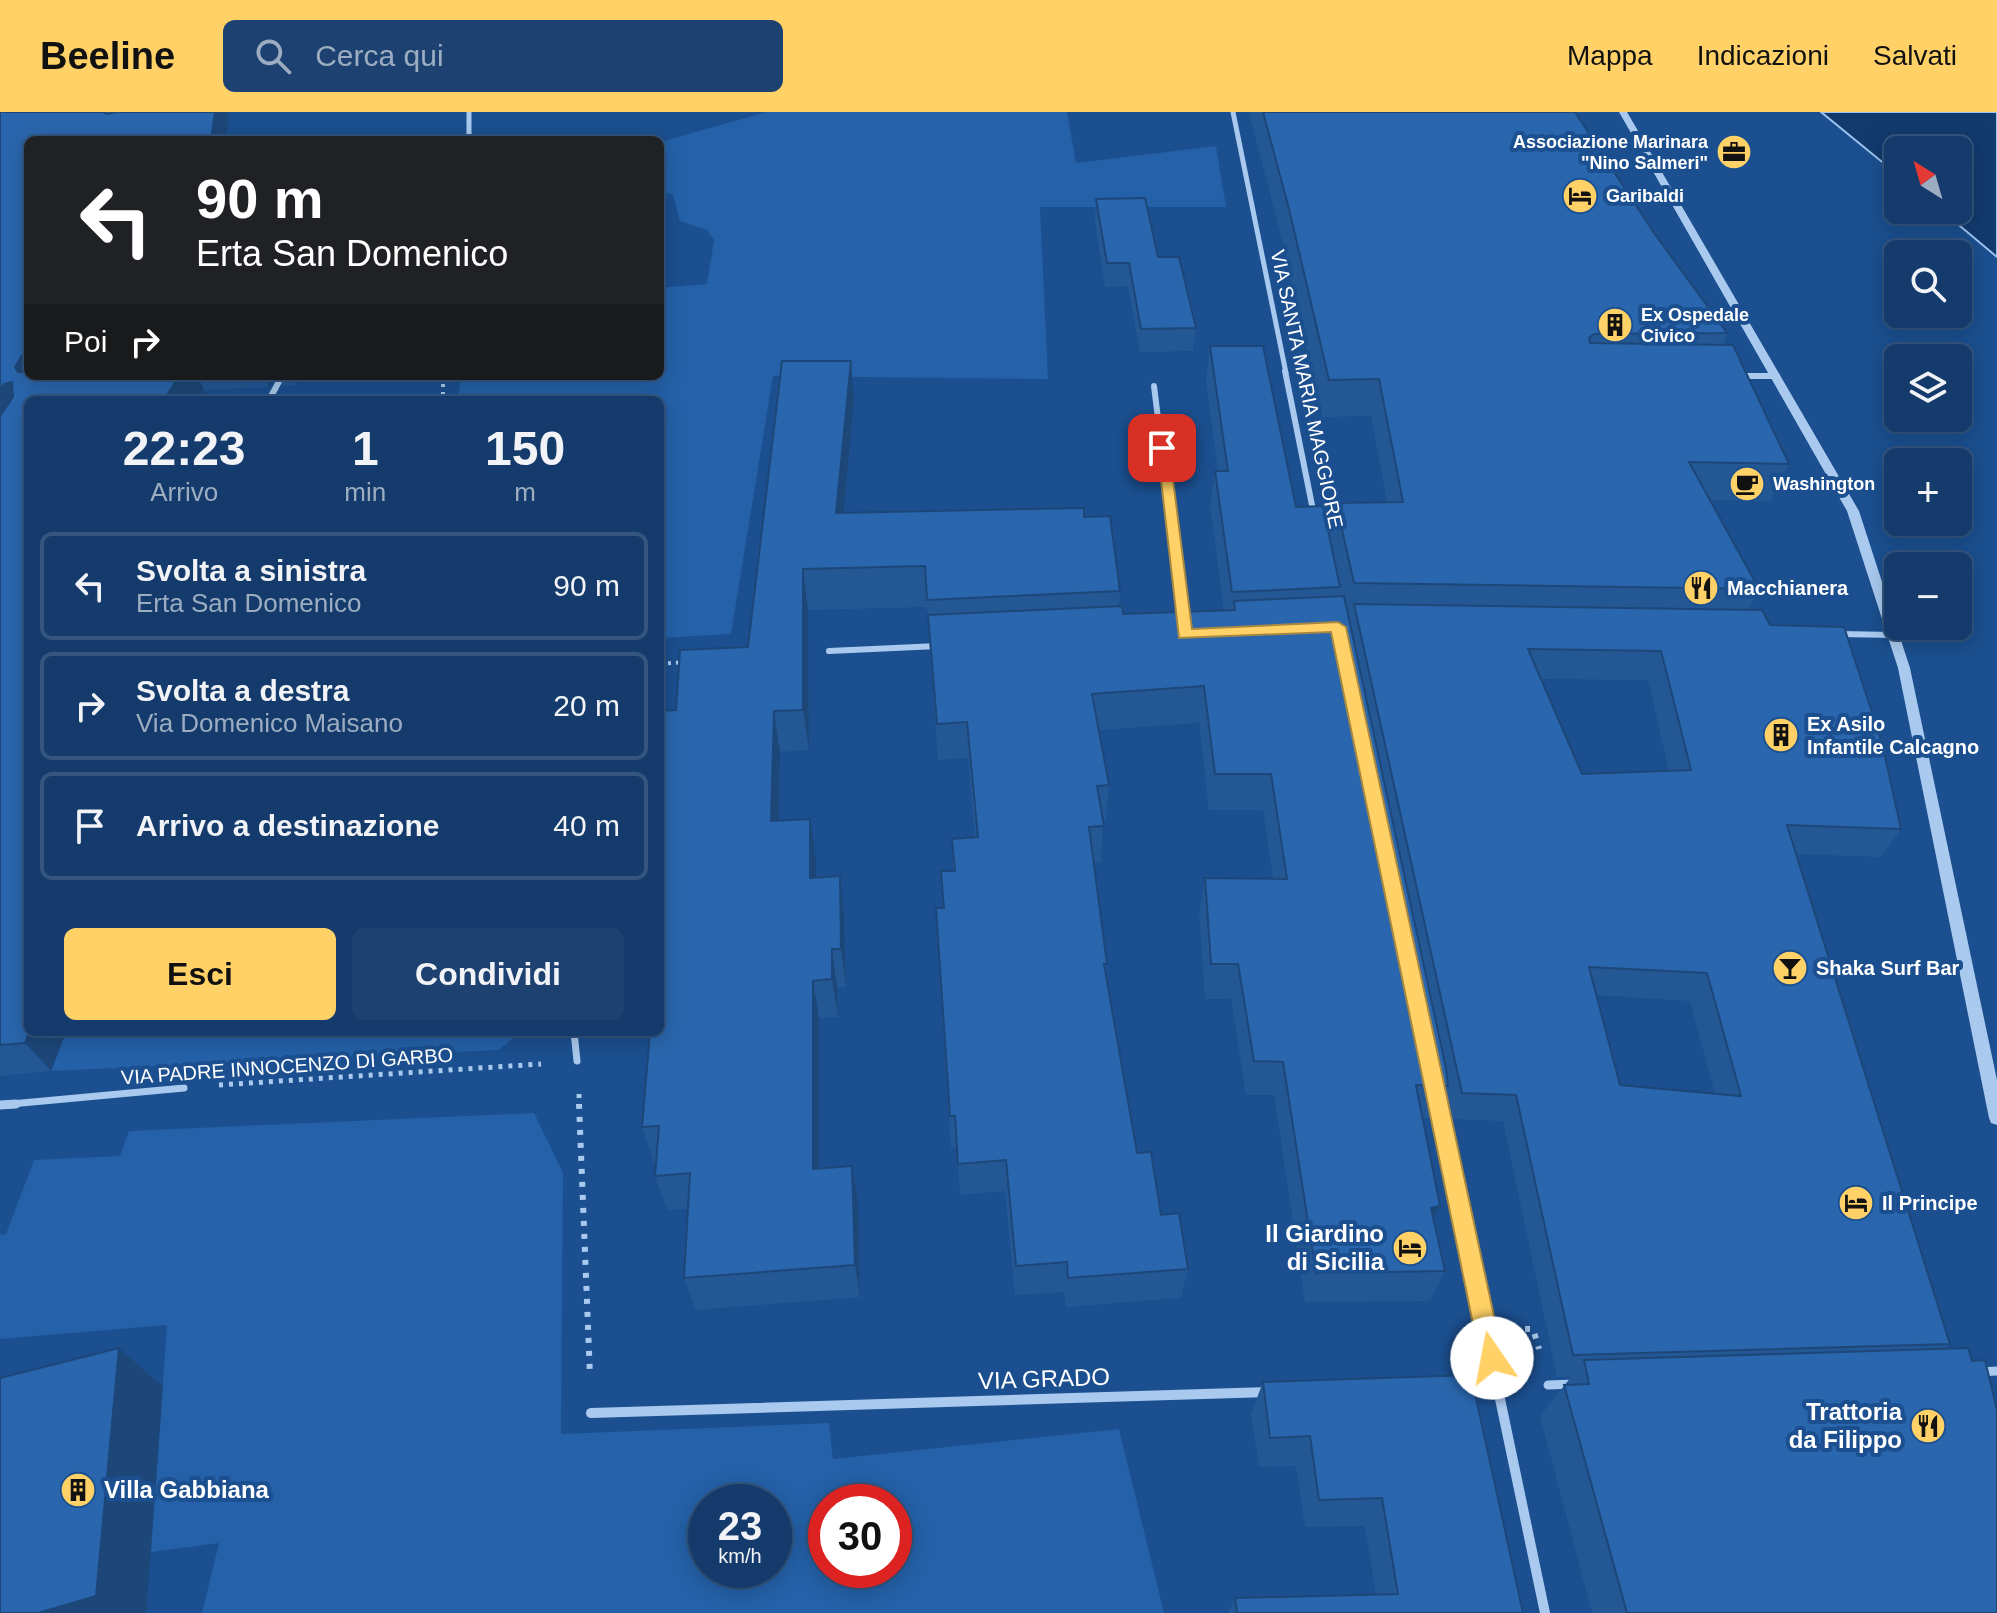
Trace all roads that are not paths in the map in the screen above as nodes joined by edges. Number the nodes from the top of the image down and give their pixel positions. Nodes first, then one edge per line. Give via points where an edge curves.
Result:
1 (469, 112) edge
2 (1233, 112) edge
3 (1623, 112) edge
4 (469, 136) edge
5 (1732, 376) edge
6 (1777, 376) junction
7 (1154, 386) dead end
8 (1318, 533) edge
9 (1884, 605) edge
10 (1185, 634) edge
11 (1831, 634) edge
12 (1884, 635) edge
13 (1895, 640) edge
14 (953, 645) edge
15 (829, 651) dead end
16 (574, 1036) edge
17 (577, 1061) road end
18 (184, 1088) road end
19 (1437, 1096) edge
20 (0, 1105) edge
21 (1997, 1118) edge
22 (1997, 1371) edge
23 (1966, 1372) edge
24 (1594, 1384) edge
25 (1548, 1385) dead end
26 (1497, 1386) junction
27 (1450, 1387) edge
28 (1275, 1392) edge
29 (591, 1413) road end
30 (1545, 1613) edge

1 - 4 street
2 - 8 street, VIA SANTA MARIA MAGGIORE
3 - 6 street
5 - 6 street
6 - 9 street via 1853,511
7 - 10 street
11 - 12 street
13 - 21 street
14 - 15 street
16 - 17 street
18 - 20 street, VIA PADRE INNOCENZO DI GARBO
19 - 26 street
22 - 23 street
24 - 25 street
26 - 27 street
26 - 30 street
28 - 29 street, VIA GRADO

